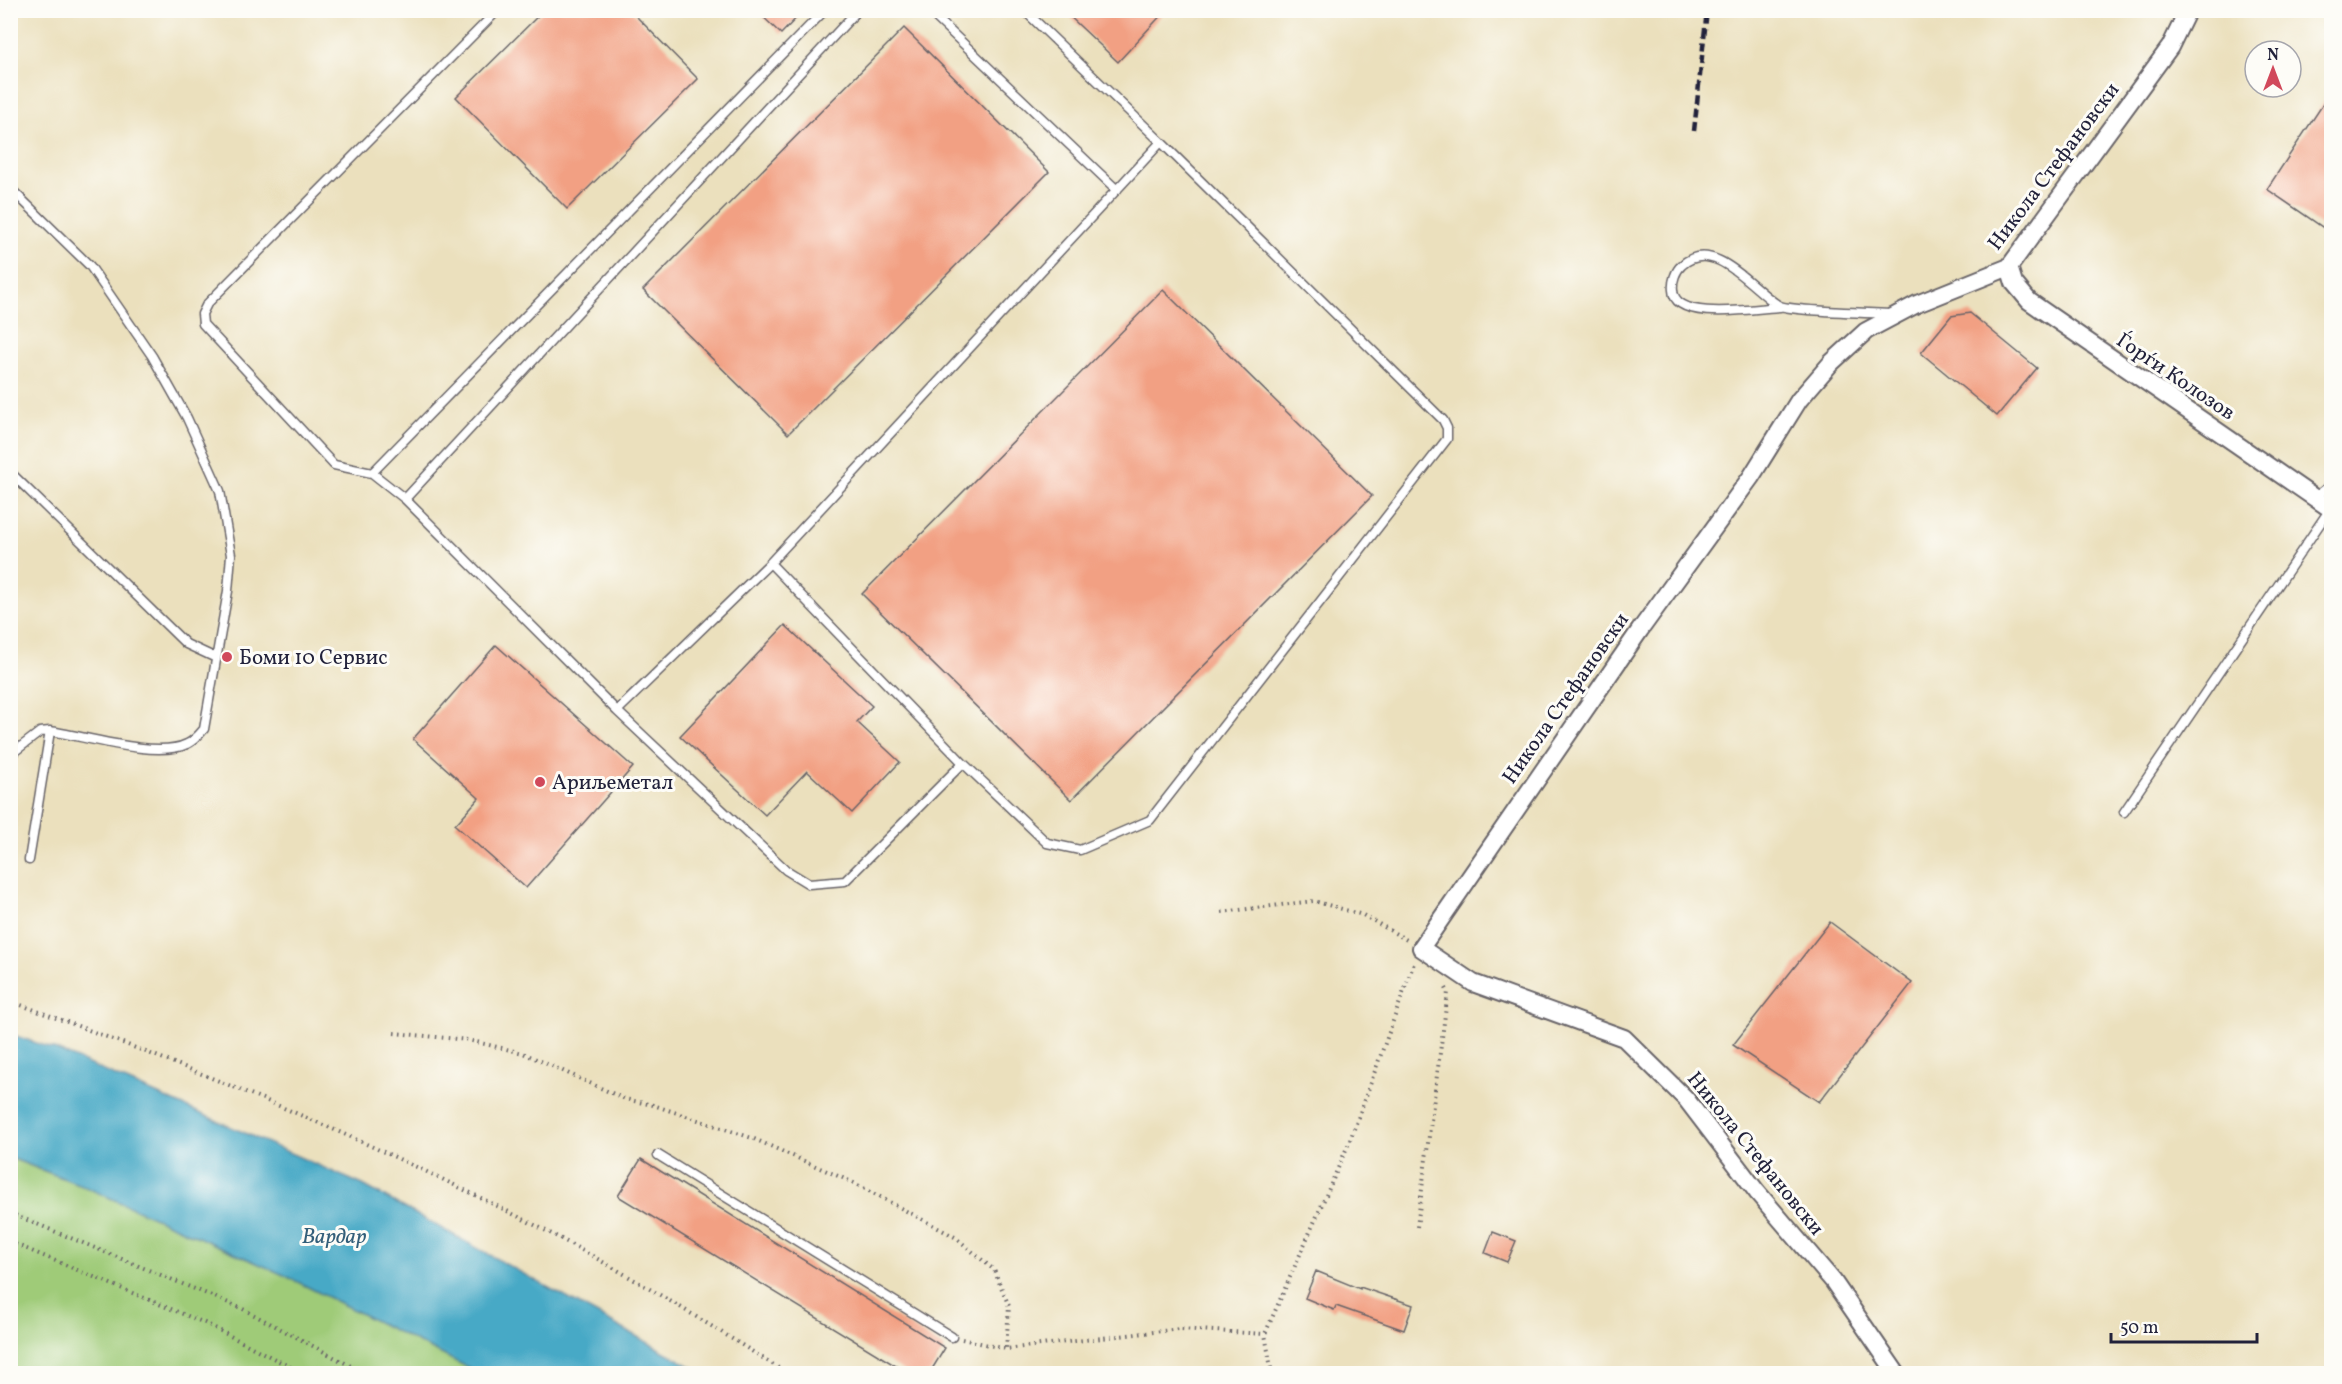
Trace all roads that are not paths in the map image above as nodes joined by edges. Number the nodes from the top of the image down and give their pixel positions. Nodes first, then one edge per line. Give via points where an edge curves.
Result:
1 (498, 10) edge
2 (825, 10) edge
3 (858, 10) edge
4 (928, 10) edge
5 (1024, 10) edge
6 (2188, 10) edge
7 (1161, 142) junction
8 (10, 188) edge
9 (1118, 190) junction
10 (2009, 267) junction
11 (1780, 307) junction
12 (1898, 314) junction
13 (10, 472) edge
14 (372, 473) junction
15 (2331, 484) edge
16 (2314, 498) junction
17 (405, 499) junction
18 (2331, 509) edge
19 (770, 563) junction
20 (216, 658) junction
21 (617, 711) junction
22 (50, 731) junction
23 (10, 755) edge
24 (963, 763) junction
25 (2124, 812) dead end
26 (29, 860) dead end
27 (658, 1155) dead end
28 (952, 1337) road end
29 (1897, 1374) edge

1 - 14 lane via 201,314 203,324 334,465
2 - 14 lane
3 - 17 lane
4 - 9 lane
5 - 7 lane
6 - 10 street, Никола Стефановски via 2170,47
7 - 9 lane
7 - 24 lane via 1443,420 1448,428 1447,439 1150,820 1080,850 1047,843
8 - 20 lane via 90,266 153,356 220,491 231,555
9 - 19 lane
10 - 12 street, Никола Стефановски
10 - 16 street, Ѓорѓи Колозов via 2014,283 2029,301
11 - 11 lane via 1725,263 1707,258 1691,259 1679,267 1672,283 1673,297 1681,306 1695,311
11 - 12 lane
12 - 29 street, Никола Стефановски via 1866,331 1799,400 1751,477 1640,630 1421,948 1473,983 1624,1038 1686,1099 1757,1192 1833,1281
13 - 20 lane via 186,644
14 - 17 lane
15 - 16 lane
16 - 18 street, Ѓорѓи Колозов
17 - 21 lane
18 - 25 lane
19 - 21 lane
19 - 24 lane
20 - 22 lane via 204,729 186,745 155,750
21 - 24 lane via 786,870 809,884 845,881
22 - 23 lane via 40,732
22 - 26 lane
27 - 28 lane

